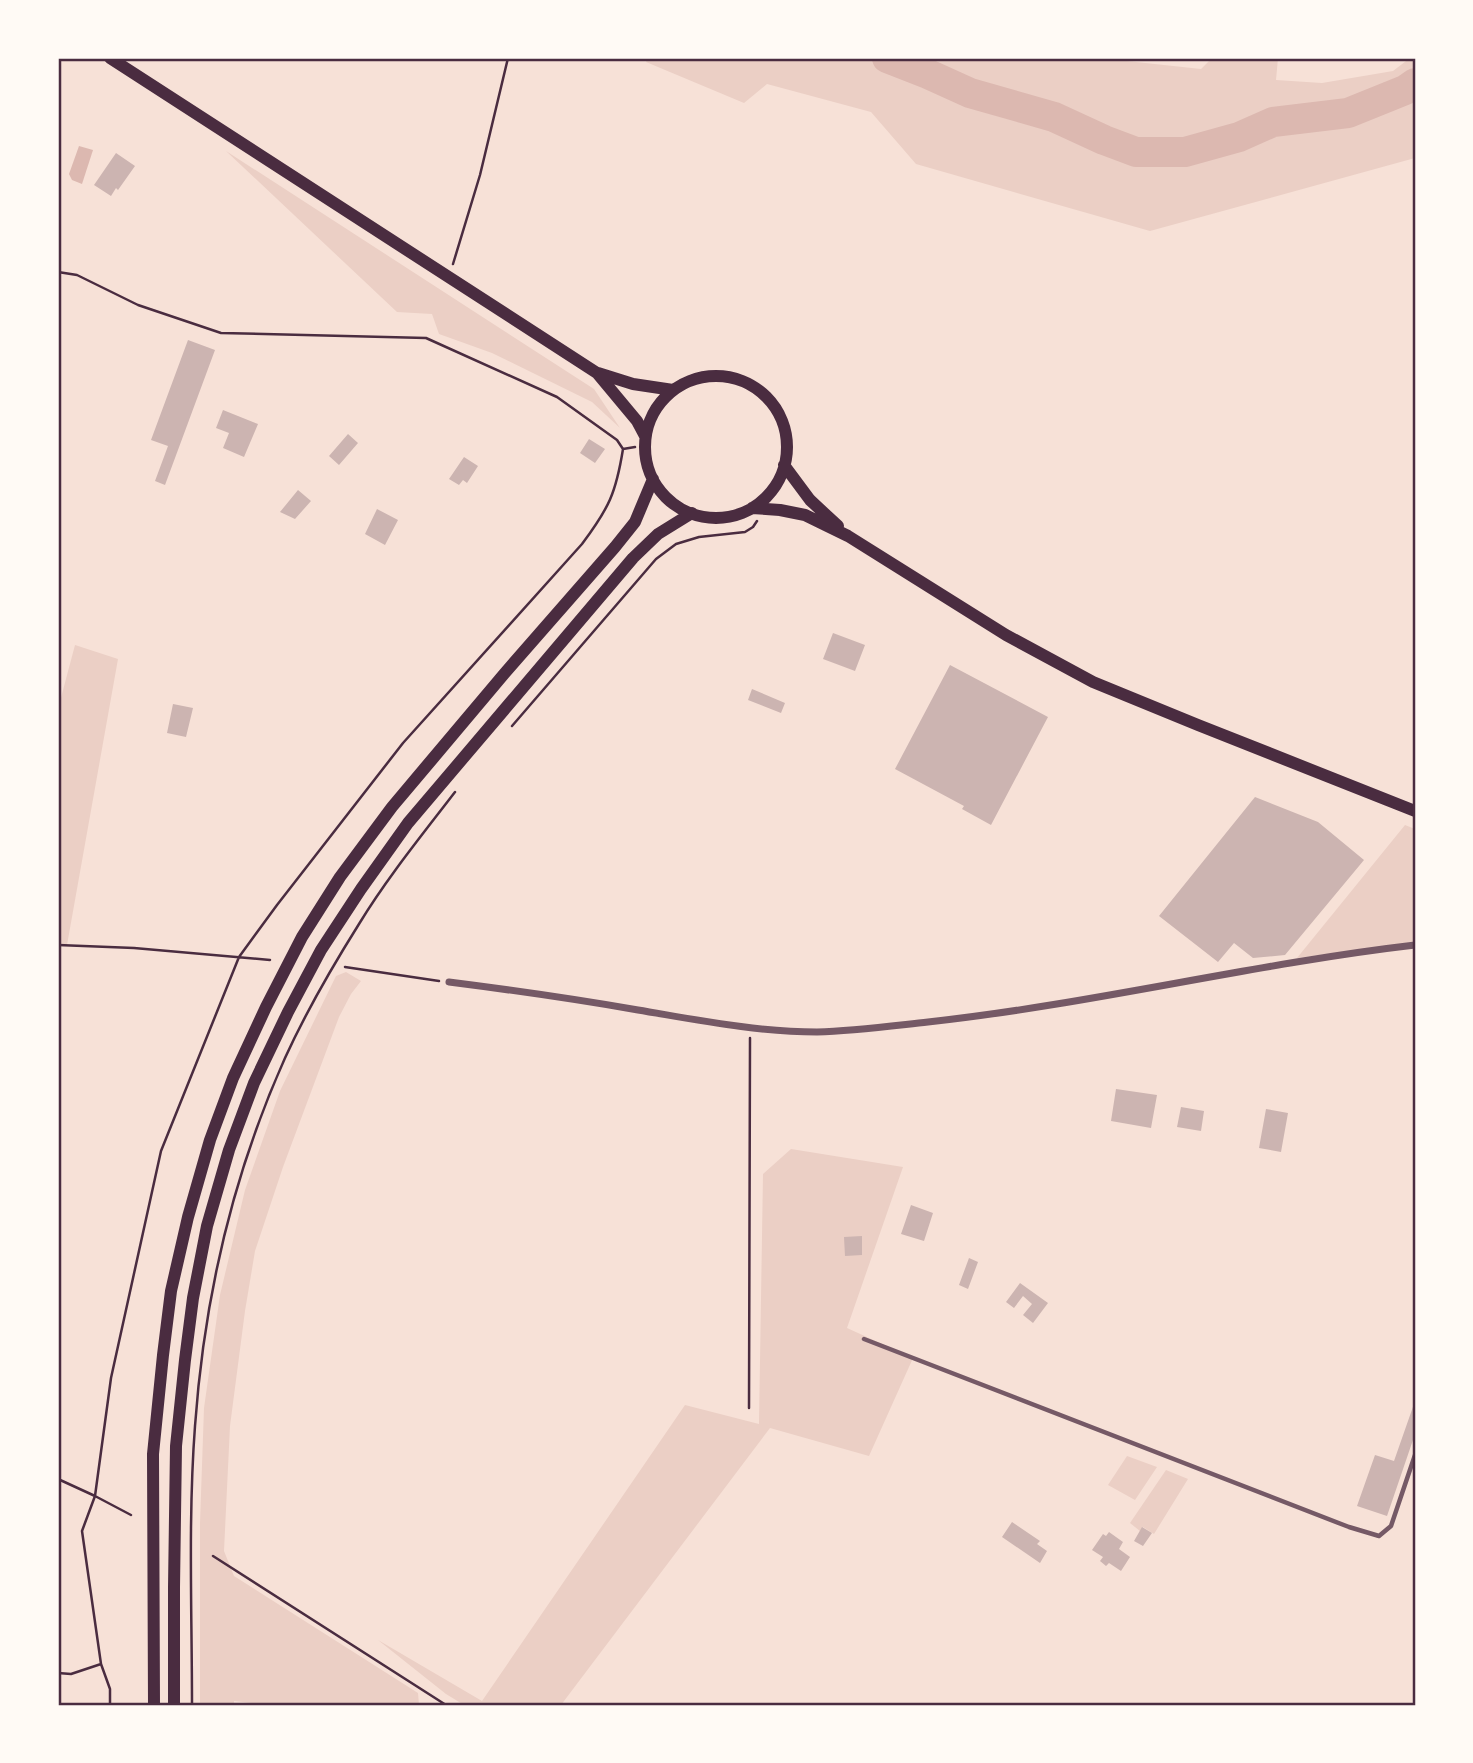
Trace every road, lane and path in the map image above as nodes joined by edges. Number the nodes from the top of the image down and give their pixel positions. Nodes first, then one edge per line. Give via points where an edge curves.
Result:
1 (110, 58) edge
2 (508, 58) edge
3 (58, 272) edge
4 (449, 277) junction
5 (597, 373) junction
6 (673, 390) junction
7 (645, 441) junction
8 (784, 465) junction
9 (653, 479) junction
10 (758, 508) junction
11 (692, 513) junction
12 (848, 536) junction
13 (512, 725) dead end
14 (458, 788) dead end
15 (1415, 811) edge
16 (58, 945) edge
17 (1415, 945) edge
18 (270, 960) dead end
19 (345, 967) dead end
20 (449, 982) joint
21 (750, 1028) junction
22 (864, 1339) dead end
23 (749, 1408) dead end
24 (1415, 1455) edge
25 (58, 1479) edge
26 (131, 1515) dead end
27 (213, 1556) dead end
28 (101, 1664) dead end
29 (110, 1705) edge
30 (154, 1705) edge
31 (174, 1705) edge
32 (192, 1705) edge
33 (446, 1705) edge

1 - 4 main road
2 - 4 path
3 - 7 path via 77,275 138,305 221,333 426,338 557,397 623,449
4 - 5 main road
5 - 6 main road
5 - 7 main road via 637,421
6 - 7 main road via 650,418
6 - 8 main road via 709,376 747,383 763,394 784,426
7 - 9 main road via 646,463
8 - 10 main road
8 - 12 main road via 810,500
9 - 11 main road via 669,500
9 - 30 main road via 635,522 392,807 340,877 302,937 233,1078 188,1217 164,1342 153,1454
10 - 11 main road via 712,518
10 - 12 main road via 805,515
10 - 13 path via 753,527 745,532 699,537 676,544 656,559
11 - 31 main road via 658,534 633,558 408,823 321,950 254,1083 207,1226 184,1360 176,1446
12 - 15 main road via 1006,635 1093,682
14 - 32 path via 401,862 319,992 258,1125 222,1240 195,1426
16 - 18 path
17 - 21 street via 955,1019 818,1032
19 - 20 path
20 - 21 street
21 - 23 path
22 - 24 lane via 1379,1536 1391,1526
25 - 26 path
27 - 33 path
28 - 29 path

